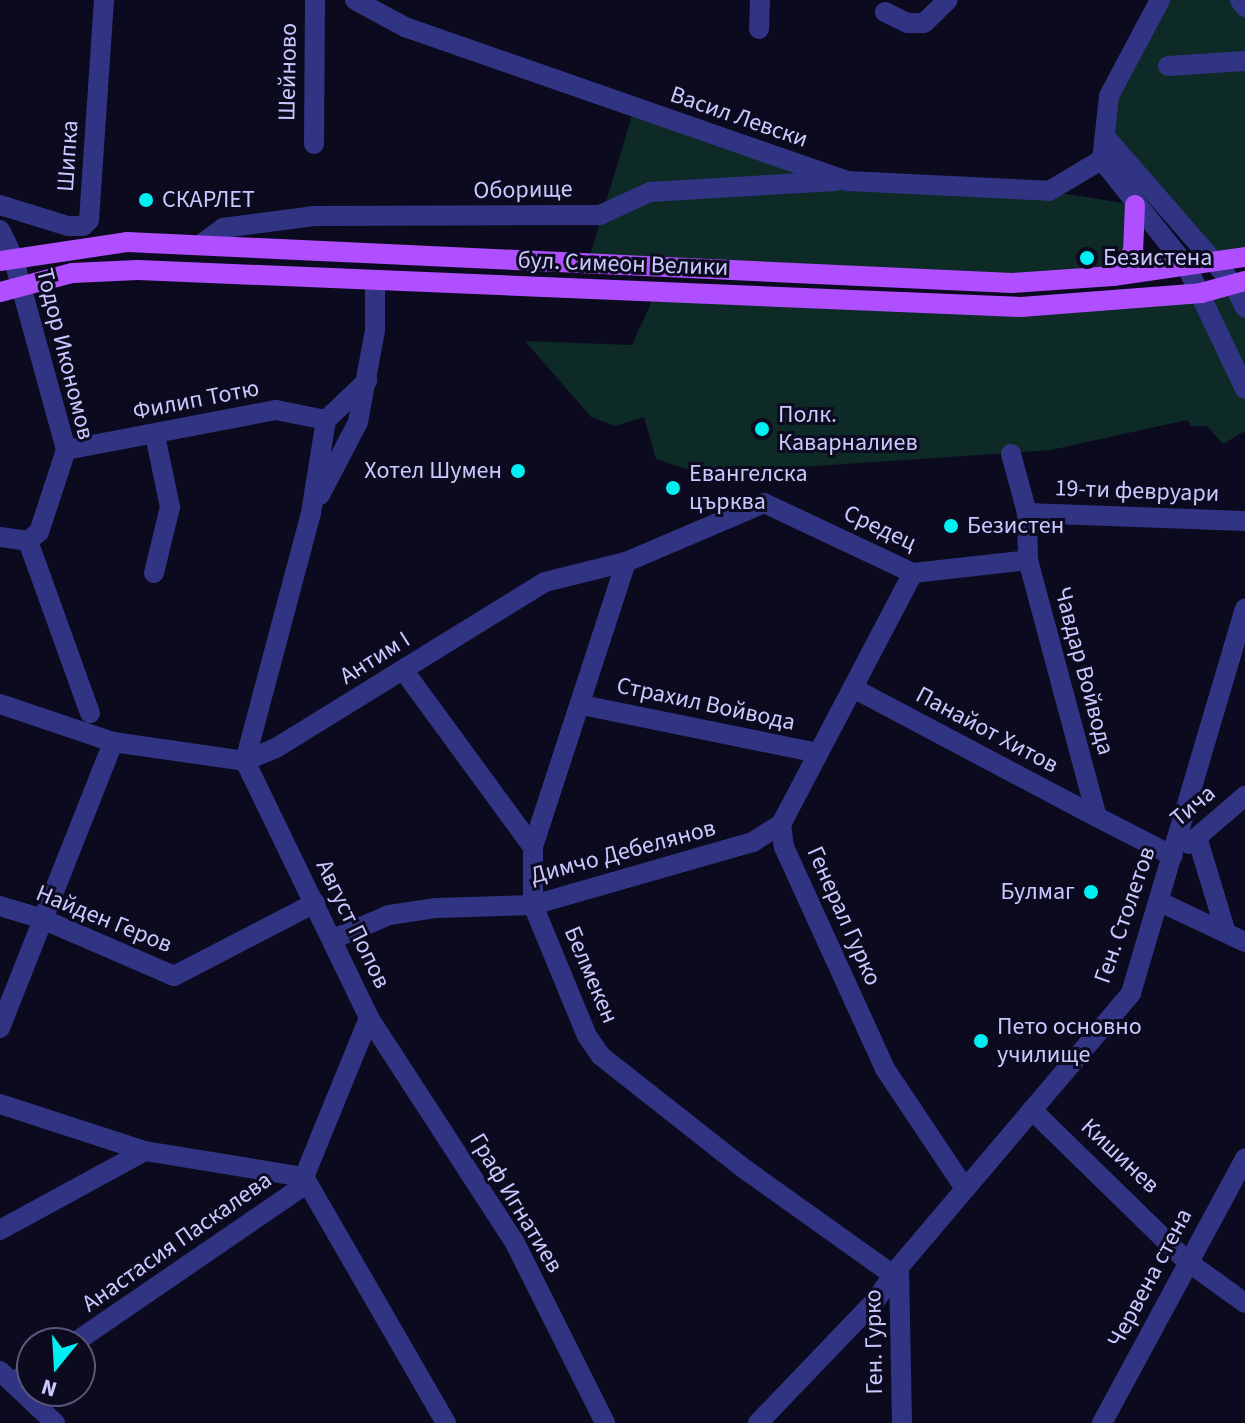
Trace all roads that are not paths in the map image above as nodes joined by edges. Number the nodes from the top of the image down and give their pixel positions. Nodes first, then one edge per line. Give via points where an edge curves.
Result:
1 (104, 0) edge
2 (315, 0) edge
3 (355, 0) edge
4 (760, 0) edge
5 (948, 0) edge
6 (1160, 0) edge
7 (1240, 0) edge
8 (1245, 7) edge
9 (885, 12) dead end
10 (759, 29) dead end
11 (1245, 61) edge
12 (1168, 66) dead end
13 (314, 144) dead end
14 (1109, 156) junction
15 (848, 181) junction
16 (0, 205) edge
17 (1135, 205) junction
18 (0, 230) edge
19 (200, 245) junction
20 (1245, 257) edge
21 (6, 259) edge
22 (1215, 263) junction
23 (1187, 267) junction
24 (1113, 276) junction
25 (375, 281) junction
26 (1239, 283) edge
27 (20, 284) junction
28 (0, 292) edge
29 (1201, 293) junction
30 (1245, 308) edge
31 (367, 381) junction
32 (1245, 389) edge
33 (326, 420) junction
34 (155, 435) junction
35 (66, 450) junction
36 (1011, 454) dead end
37 (764, 503) joint
38 (311, 513) junction
39 (1027, 513) junction
40 (1245, 521) edge
41 (0, 537) edge
42 (28, 541) junction
43 (1028, 560) junction
44 (626, 562) junction
45 (154, 573) dead end
46 (913, 573) junction
47 (1245, 609) edge
48 (404, 671) junction
49 (853, 688) junction
50 (0, 704) edge
51 (582, 705) junction
52 (90, 713) dead end
53 (113, 742) junction
54 (818, 753) junction
55 (245, 761) junction
56 (1245, 796) edge
57 (1097, 817) junction
58 (781, 824) junction
59 (1197, 837) junction
60 (533, 847) junction
61 (1173, 856) junction
62 (1160, 902) junction
63 (315, 903) junction
64 (533, 905) junction
65 (0, 906) edge
66 (40, 918) junction
67 (1226, 933) junction
68 (333, 939) junction
69 (1245, 942) edge
70 (369, 1018) junction
71 (0, 1028) edge
72 (0, 1104) edge
73 (1032, 1110) junction
74 (145, 1151) junction
75 (1245, 1158) edge
76 (306, 1180) junction
77 (964, 1187) junction
78 (0, 1230) edge
79 (1188, 1262) junction
80 (896, 1271) junction
81 (1245, 1303) edge
82 (96, 1328) edge
83 (6, 1376) edge
84 (55, 1423) edge
85 (446, 1423) edge
86 (605, 1423) edge
87 (758, 1423) edge
88 (902, 1423) edge
89 (1102, 1423) edge

1 - 16 street, Шипка via 89,220 83,226 68,226
2 - 13 street, Шейново
3 - 15 street, Васил Левски via 419,32
4 - 10 street
5 - 9 street via 924,23 908,23
6 - 14 street via 1109,96 1103,133
7 - 8 street
11 - 12 street
14 - 15 street, Васил Левски via 1049,191
14 - 17 street
14 - 22 street
15 - 19 street, Оборище via 650,192 600,215 314,216 223,228
17 - 23 street
17 - 24 main road via 1133,252
18 - 21 street, Тодор Икономов
19 - 21 main road, бул. Симеон Велики via 127,242
19 - 24 main road, бул. Симеон Велики via 886,279 1012,283
20 - 22 main road, бул. Симеон Велики
21 - 27 street, Тодор Икономов
22 - 23 main road, бул. Симеон Велики
22 - 26 street
23 - 24 main road, бул. Симеон Велики
23 - 29 street
25 - 27 main road, бул. Симеон Велики via 138,270 72,273
25 - 29 main road, бул. Симеон Велики via 1006,307
25 - 31 street
26 - 29 main road, бул. Симеон Велики
26 - 30 street
27 - 28 main road, бул. Симеон Велики
27 - 35 street, Тодор Икономов
29 - 32 street
31 - 33 street
31 - 38 street via 358,422
33 - 34 street, Филип Тотю via 276,410
33 - 38 street
34 - 35 street, Филип Тотю
34 - 45 street via 170,507
35 - 42 street, Тодор Икономов via 39,532
36 - 39 street, Чавдар Войвода
37 - 44 street, Антим I
37 - 46 street, Средец
38 - 55 street
39 - 40 street, 19-ти февруари
39 - 43 street, Чавдар Войвода
41 - 42 street
42 - 52 street
43 - 46 street, Средец
43 - 57 street, Чавдар Войвода
44 - 48 street, Антим I via 545,582
44 - 51 street, Белмекен
46 - 49 street, Генерал Гурко
47 - 61 street, Ген. Столетов
48 - 55 street, Антим I
48 - 60 street
49 - 54 street, Генерал Гурко
49 - 57 street, Панайот Хитов
50 - 53 street
51 - 54 street, Страхил Войвода
51 - 60 street, Белмекен
53 - 55 street
53 - 66 street
54 - 58 street, Генерал Гурко
55 - 63 street, Август Попов
56 - 59 street, Тича
57 - 61 street
58 - 64 street, Димчо Дебелянов via 753,842
58 - 77 street, Генерал Гурко via 784,847 885,1069
59 - 61 street, Тича
59 - 67 street
60 - 64 street, Белмекен
61 - 62 street, Ген. Столетов
62 - 67 street
62 - 73 street, Ген. Столетов via 1131,993
63 - 66 street, Найден Геров via 174,976
63 - 68 street, Август Попов
64 - 68 street, Димчо Дебелянов via 389,915
64 - 80 street, Белмекен via 587,1036 601,1056 746,1170
65 - 66 street, Найден Геров
66 - 71 street
67 - 69 street
68 - 70 street, Август Попов
70 - 76 street, Август Попов
70 - 86 street, Граф Игнатиев via 515,1243
72 - 74 street
73 - 77 street, Ген. Столетов
73 - 79 street, Кишинев
74 - 76 street
74 - 78 street
75 - 79 street, Червена стена
76 - 82 street, Анастасия Паскалева
76 - 85 street
77 - 80 street, Ген. Гурко
79 - 81 street, Кишинев
79 - 89 street, Червена стена
80 - 87 street via 875,1301
80 - 88 street, Ген. Гурко
83 - 84 street

